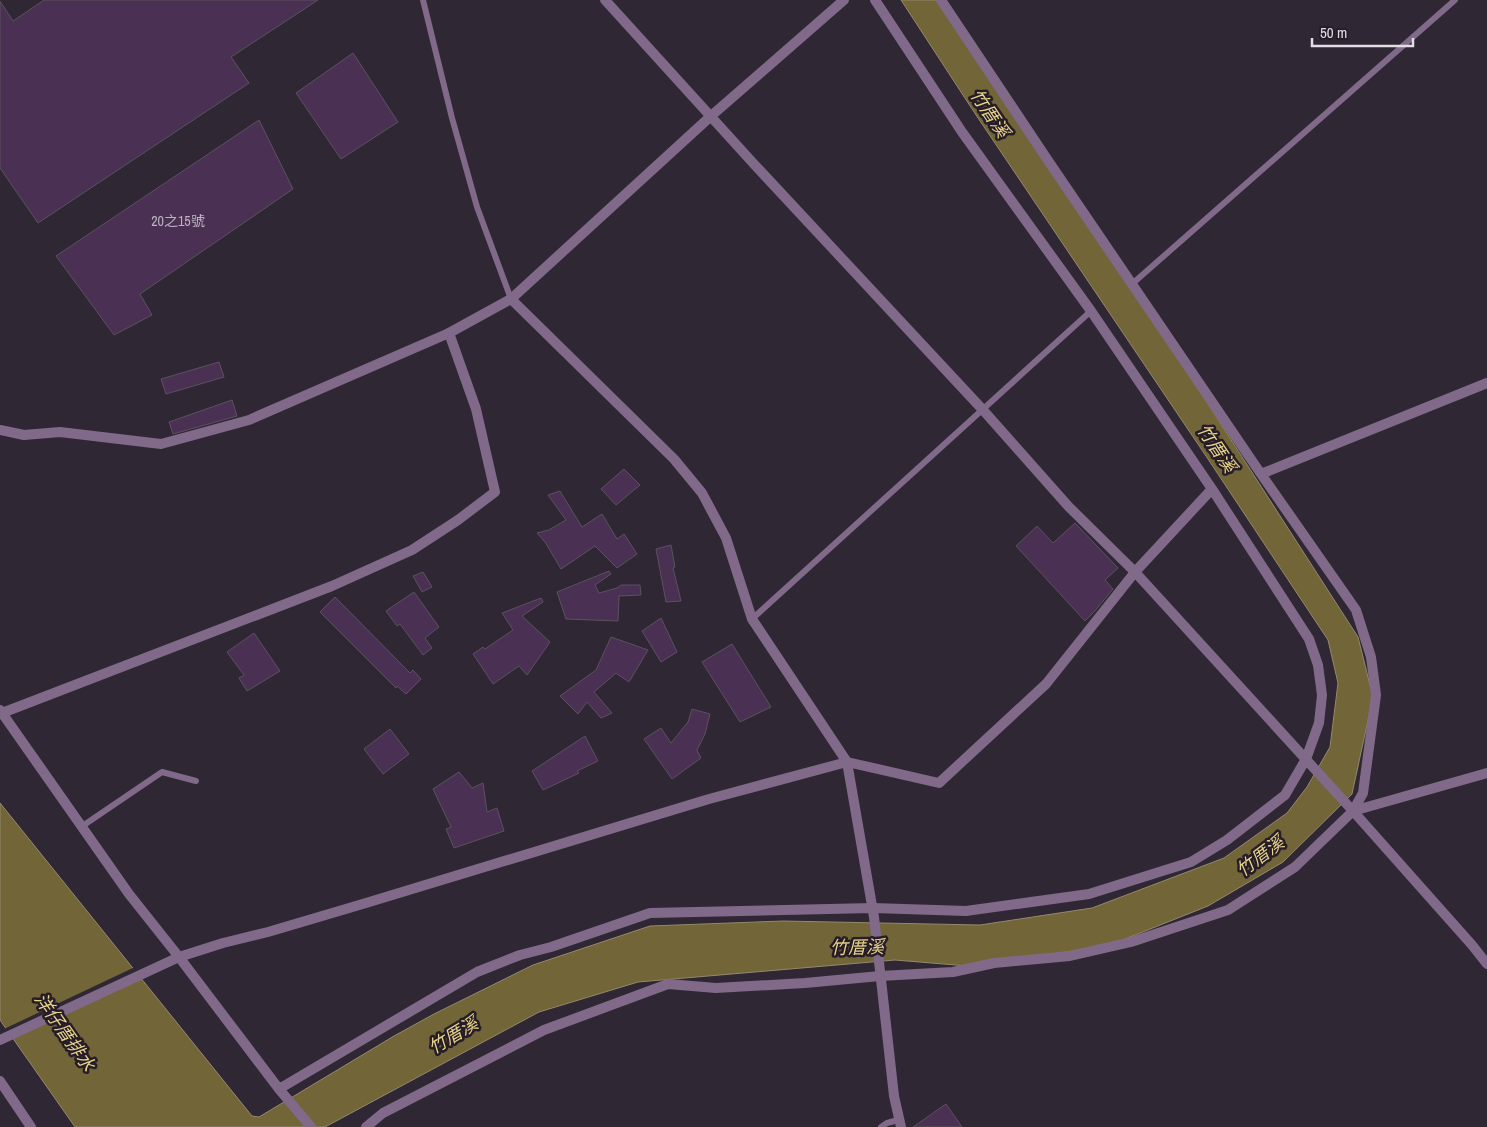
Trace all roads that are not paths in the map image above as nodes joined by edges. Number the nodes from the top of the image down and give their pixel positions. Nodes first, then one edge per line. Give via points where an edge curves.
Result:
1 (422, 0) edge
2 (605, 0) edge
3 (844, 0) edge
4 (875, 0) edge
5 (941, 0) edge
6 (1455, 0) edge
7 (711, 116) junction
8 (1132, 284) junction
9 (511, 299) junction
10 (1091, 311) junction
11 (449, 333) junction
12 (1487, 383) edge
13 (983, 410) junction
14 (0, 430) edge
15 (1261, 474) junction
16 (1212, 489) junction
17 (1135, 572) junction
18 (752, 619) junction
19 (1, 711) edge
20 (1306, 758) junction
21 (846, 762) junction
22 (1487, 774) edge
23 (196, 781) dead end
24 (1353, 811) junction
25 (81, 826) junction
26 (873, 913) junction
27 (179, 956) junction
28 (1487, 964) edge
29 (880, 976) junction
30 (0, 1040) edge
31 (0, 1081) edge
32 (279, 1088) junction
33 (899, 1124) edge
34 (31, 1127) edge
35 (311, 1127) edge
36 (366, 1127) edge
37 (881, 1127) edge

1 - 9 lane via 477,208
2 - 7 street
3 - 7 street
4 - 10 street via 962,132
5 - 8 street
6 - 8 lane
7 - 9 street
7 - 13 street
8 - 15 street
9 - 11 street
9 - 18 street via 674,459 702,493 726,538
10 - 13 lane
10 - 16 street
11 - 14 street via 249,420 162,444 60,432 24,434
11 - 19 street via 476,409 495,492 412,550 332,586
12 - 15 street
13 - 17 street via 1069,507
13 - 18 lane
15 - 24 street via 1356,610 1370,657 1376,695 1363,793
16 - 17 street
16 - 20 street via 1314,650 1321,680 1321,710 1316,735
17 - 20 street
17 - 21 street via 1046,684 939,783
18 - 21 street
19 - 25 street
20 - 24 street
20 - 26 street via 1286,795 1227,840 1191,862 1089,894 966,911
21 - 26 street
21 - 27 street via 709,799 348,909
22 - 24 street
23 - 25 lane via 162,772
24 - 28 street
24 - 29 street via 1295,868 1228,910 1131,942 1070,956 994,963 954,972
25 - 27 street via 129,894
26 - 29 street
26 - 32 street via 650,913 477,972
27 - 30 street
27 - 32 street
29 - 33 street
29 - 36 street via 716,988 668,984 544,1030 383,1113
31 - 34 street
32 - 35 street
33 - 37 lane via 887,1123

